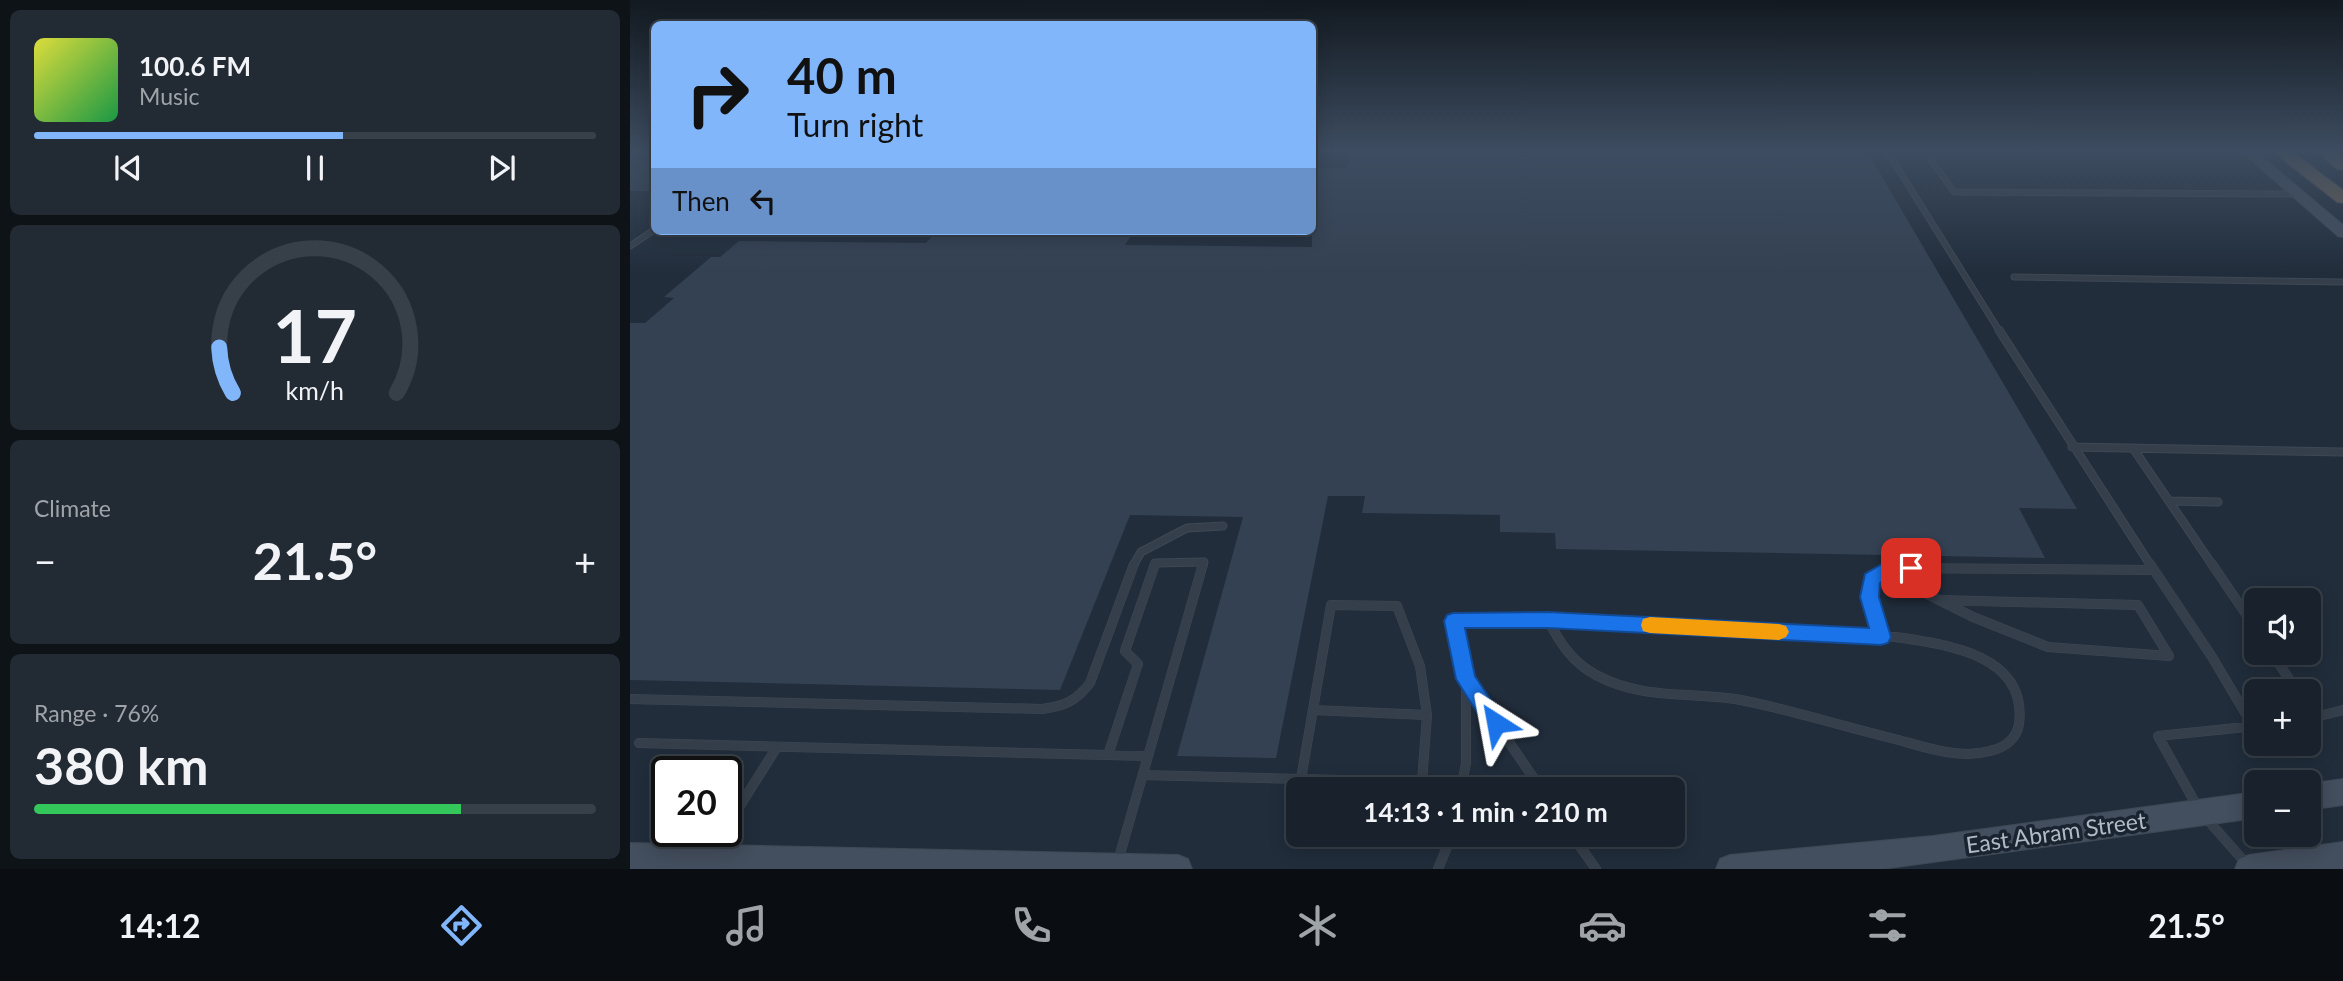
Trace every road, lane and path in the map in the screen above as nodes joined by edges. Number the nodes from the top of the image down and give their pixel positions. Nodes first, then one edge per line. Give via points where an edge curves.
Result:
1 (1913, 192) edge
2 (1954, 192) edge
3 (2294, 192) edge
4 (2297, 194) junction
5 (651, 232) edge
6 (2343, 233) edge
7 (630, 246) edge
8 (2014, 277) dead end
9 (2343, 282) edge
10 (2072, 447) junction
11 (2133, 448) junction
12 (2343, 452) edge
13 (2169, 501) junction
14 (2218, 502) dead end
15 (1223, 526) dead end
16 (2153, 570) junction
17 (1881, 571) junction
18 (1939, 600) junction
19 (2244, 611) edge
20 (1548, 620) junction
21 (1881, 637) junction
22 (1466, 679) junction
23 (630, 699) edge
24 (1313, 710) junction
25 (2244, 710) edge
26 (2343, 710) edge
27 (1427, 715) junction
28 (2321, 716) edge
29 (2244, 727) edge
30 (639, 743) dead end
31 (776, 747) junction
32 (1108, 755) junction
33 (1148, 756) junction
34 (1143, 775) junction
35 (1301, 777) edge
36 (1422, 777) edge
37 (1463, 777) edge
38 (1533, 777) edge
39 (1286, 779) edge
40 (2343, 792) edge
41 (2321, 795) edge
42 (742, 802) edge
43 (2244, 807) edge
44 (2201, 813) junction
45 (714, 847) edge
46 (1447, 847) edge
47 (1580, 847) edge
48 (2343, 856) edge
49 (630, 857) edge
50 (707, 859) junction
51 (1116, 868) edge
52 (1178, 869) edge
53 (1438, 869) edge
54 (1596, 869) edge
55 (1730, 869) edge
56 (2250, 869) edge

1 - 10 lane
2 - 4 lane
3 - 4 main road
4 - 6 main road
5 - 7 lane
8 - 9 lane
10 - 11 lane
10 - 16 lane
11 - 12 lane
11 - 13 lane
13 - 14 lane
13 - 19 lane
15 - 23 lane via 1187,528 1141,552 1090,683 1077,699 1062,706
16 - 17 lane
16 - 25 lane
17 - 18 lane
17 - 21 lane via 1868,589
18 - 18 lane via 2048,647 2169,656 2138,605
20 - 21 lane
20 - 21 lane via 1563,649 1594,674 1634,691 1740,701 1954,754 1989,753 2014,739 2019,709 2000,669 1954,648
20 - 22 lane via 1453,621
22 - 37 lane
22 - 38 lane
24 - 27 lane
24 - 27 lane via 1331,605 1397,606 1420,666
24 - 35 lane
26 - 28 lane
27 - 36 lane
29 - 44 lane via 2158,736
30 - 31 lane
31 - 32 lane
31 - 42 lane
32 - 33 lane
32 - 33 lane via 1138,664 1125,651 1156,563 1204,562
33 - 34 lane
34 - 39 lane
34 - 51 lane
40 - 41 main road
43 - 44 main road, East Abram Street
44 - 55 main road, East Abram Street via 1933,850
44 - 56 lane
45 - 50 lane
46 - 53 lane
47 - 54 lane
48 - 56 main road
49 - 50 main road
50 - 51 main road
51 - 52 main road

